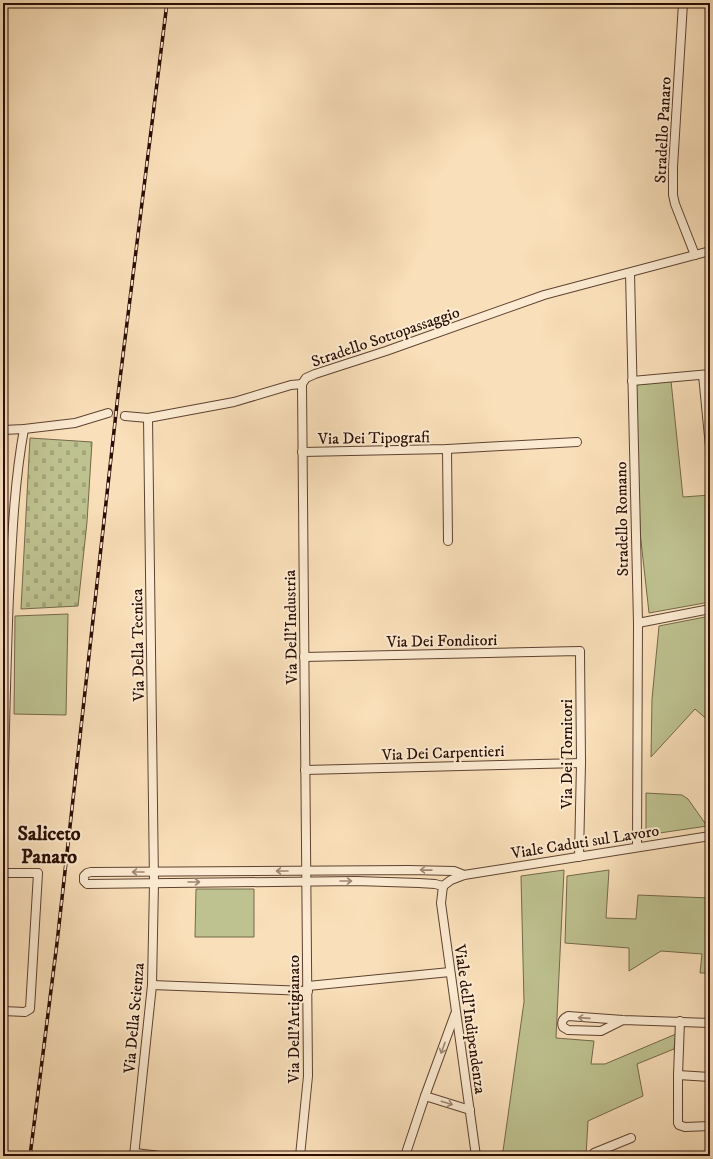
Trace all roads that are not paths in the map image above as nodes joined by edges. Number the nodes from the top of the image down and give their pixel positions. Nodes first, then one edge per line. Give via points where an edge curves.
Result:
1 (683, 3) edge
2 (710, 252) edge
3 (695, 255) junction
4 (630, 273) junction
5 (706, 374) edge
6 (632, 381) junction
7 (302, 384) junction
8 (108, 413) tunnel mouth
9 (125, 416) tunnel mouth
10 (148, 418) junction
11 (24, 429) junction
12 (3, 430) edge
13 (577, 442) dead end
14 (710, 447) edge
15 (447, 449) junction
16 (302, 452) junction
17 (448, 541) dead end
18 (710, 608) edge
19 (638, 623) junction
20 (580, 651) joint
21 (304, 657) junction
22 (581, 763) junction
23 (305, 770) junction
24 (3, 808) edge
25 (710, 836) edge
26 (637, 847) junction
27 (580, 857) junction
28 (307, 871) junction
29 (153, 872) junction
30 (3, 873) edge
31 (464, 875) junction
32 (307, 882) junction
33 (154, 883) junction
34 (443, 886) junction
35 (450, 972) junction
36 (152, 985) junction
37 (308, 989) junction
38 (3, 1011) edge
39 (456, 1012) junction
40 (623, 1020) junction
41 (680, 1021) junction
42 (710, 1023) edge
43 (678, 1075) junction
44 (710, 1077) edge
45 (425, 1096) junction
46 (470, 1110) junction
47 (710, 1126) edge
48 (631, 1138) dead end
49 (135, 1155) edge
50 (160, 1156) edge
51 (300, 1156) edge
52 (405, 1156) edge
53 (476, 1156) edge
54 (593, 1156) edge

1 - 3 street, Stradello Panaro via 673,195
2 - 3 street
3 - 4 street
4 - 6 street, Stradello Romano
4 - 7 street, Stradello Sottopassaggio via 544,295 315,374 306,378
5 - 6 street
5 - 14 street
6 - 19 street, Stradello Romano
7 - 10 street, Stradello Sottopassaggio via 234,402
7 - 16 street, Via Dell'Industria
8 - 11 street via 75,423
9 - 10 street, Stradello Sottopassaggio
10 - 29 street, Via Della Tecnica
11 - 12 street
11 - 24 street via 12,522
13 - 15 street, Via Dei Tipografi
15 - 16 street, Via Dei Tipografi
15 - 17 street, Via Dei Tipografi
16 - 21 street, Via Dell'Industria
18 - 19 street
19 - 26 street, Stradello Romano
20 - 21 street, Via Dei Fonditori
20 - 22 street, Via Dei Tornitori
21 - 23 street, Via Dell'Industria
22 - 23 street, Via Dei Carpentieri
22 - 27 street, Via Dei Tornitori
23 - 28 street, Via Dell'Industria
25 - 26 street, Viale Caduti sul Lavoro
26 - 27 street, Viale Caduti sul Lavoro
27 - 31 street, Viale Caduti sul Lavoro
28 -> 29 street, Viale Caduti sul Lavoro
31 -> 28 street, Viale Caduti sul Lavoro via 454,871
28 - 32 street
29 - 33 street
29 -> 33 street, Viale Caduti sul Lavoro via 91,872 84,876 84,881 87,884
30 - 38 street via 38,874 30,1009 25,1012
31 - 34 street, Viale Caduti sul Lavoro
33 -> 32 street, Viale Caduti sul Lavoro
32 -> 34 street, Viale Caduti sul Lavoro via 356,881
32 - 37 street, Via Dell'Artigianato
33 - 36 street, Via Della Scienza
34 - 35 street, Viale dell'Indipendenza via 441,903
35 - 37 street
35 - 39 street, Viale dell'Indipendenza
36 - 37 street
36 - 49 street, Via Della Scienza
37 - 51 street, Via Dell'Artigianato via 308,1076
39 -> 45 street
39 - 46 street, Viale dell'Indipendenza
40 -> 40 street via 568,1016 562,1020 562,1024 568,1030 601,1032
40 - 41 street
41 - 42 street
41 - 43 street
43 - 44 street
43 - 47 street via 679,1126
45 -> 46 street
45 - 52 street
46 - 53 street, Viale dell'Indipendenza
48 - 54 street via 594,1153
49 - 50 street

